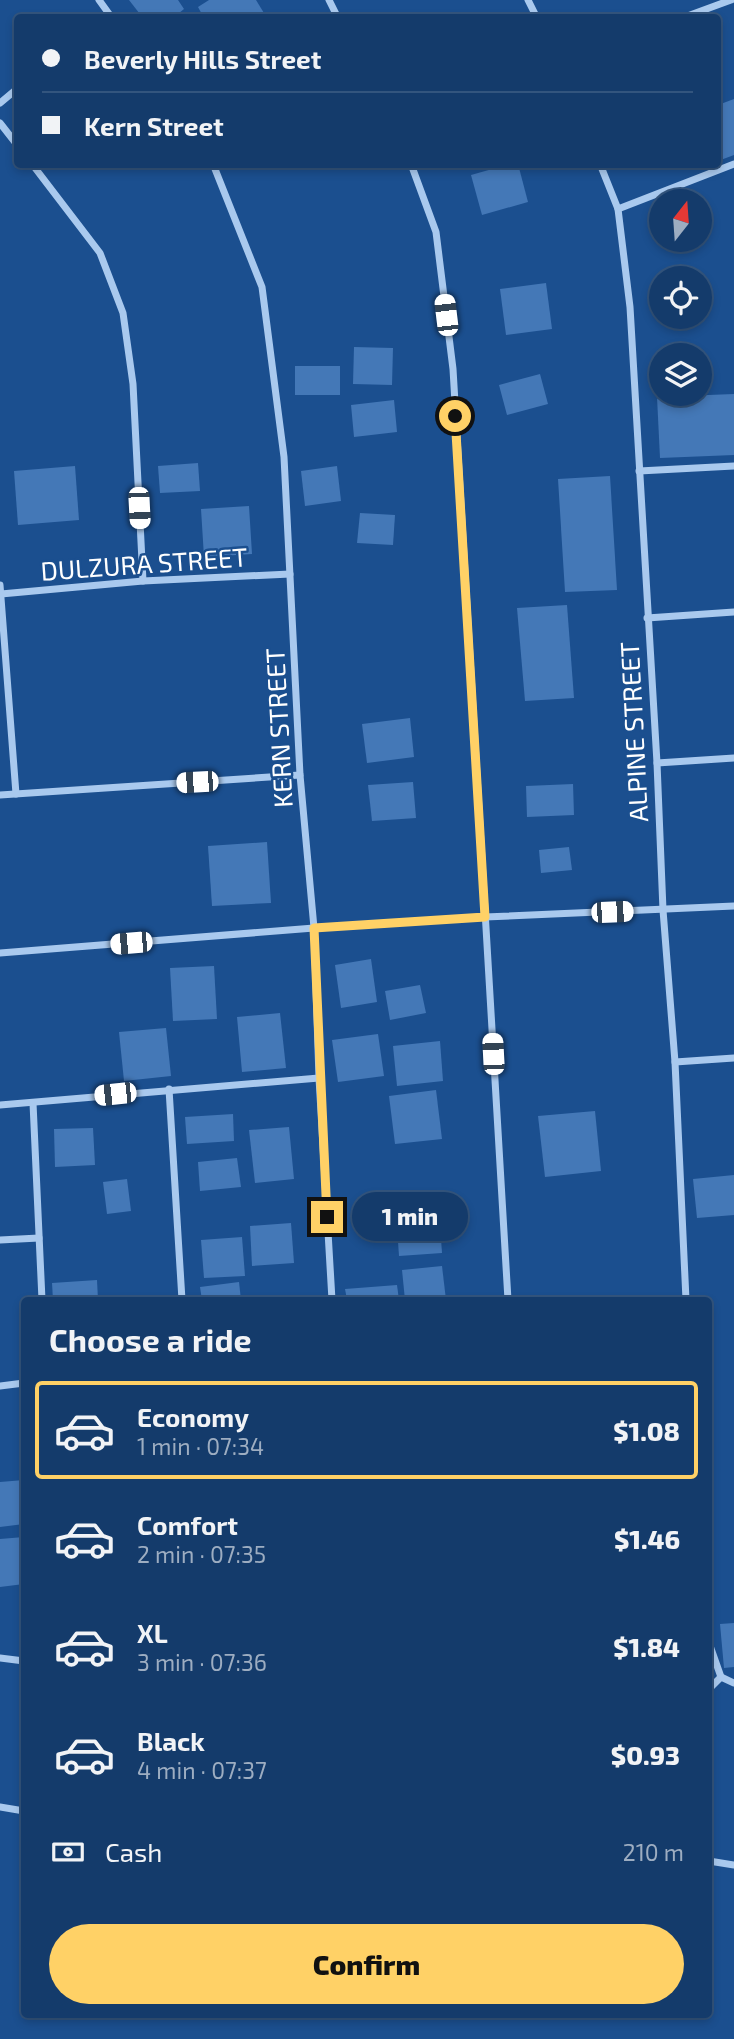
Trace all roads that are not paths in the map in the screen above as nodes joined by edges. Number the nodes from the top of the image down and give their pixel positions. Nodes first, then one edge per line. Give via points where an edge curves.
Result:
1 (731, 0) edge
2 (693, 14) edge
3 (14, 91) edge
4 (0, 103) edge
5 (0, 123) edge
6 (14, 141) edge
7 (734, 163) edge
8 (35, 168) edge
9 (215, 168) edge
10 (412, 168) edge
11 (602, 168) edge
12 (618, 209) junction
13 (734, 466) edge
14 (639, 471) junction
15 (290, 574) junction
16 (143, 581) junction
17 (0, 586) edge
18 (1, 594) edge
19 (734, 612) edge
20 (647, 618) junction
21 (734, 758) edge
22 (657, 763) junction
23 (300, 775) junction
24 (16, 794) junction
25 (0, 795) edge
26 (734, 906) edge
27 (663, 911) junction
28 (485, 917) junction
29 (314, 928) junction
30 (0, 953) edge
31 (734, 1058) edge
32 (675, 1062) junction
33 (319, 1077) junction
34 (169, 1089) junction
35 (33, 1103) junction
36 (0, 1105) edge
37 (39, 1238) junction
38 (0, 1240) edge
39 (42, 1297) edge
40 (182, 1297) edge
41 (332, 1297) edge
42 (508, 1297) edge
43 (686, 1297) edge
44 (21, 1383) edge
45 (0, 1385) edge
46 (712, 1652) edge
47 (0, 1658) edge
48 (21, 1661) edge
49 (721, 1677) junction
50 (734, 1684) edge
51 (712, 1686) edge
52 (0, 1807) edge
53 (21, 1810) edge
54 (712, 1861) edge
55 (734, 1865) edge

1 - 2 street
3 - 4 street
5 - 6 street
7 - 12 street
8 - 16 street via 100,253 123,313 133,384
9 - 15 street, KERN STREET via 262,287 285,457
10 - 28 street via 436,232 453,369
11 - 12 street, ALPINE STREET
12 - 14 street, ALPINE STREET via 630,307
13 - 14 street
14 - 20 street, ALPINE STREET
15 - 16 street, DULZURA STREET
15 - 23 street, KERN STREET
16 - 18 street, DULZURA STREET
17 - 18 street
18 - 24 street
19 - 20 street
20 - 22 street, ALPINE STREET
21 - 22 street
22 - 27 street, ALPINE STREET
23 - 24 street
23 - 29 street, KERN STREET
24 - 25 street
26 - 27 street
27 - 28 street
27 - 32 street, ALPINE STREET
28 - 29 street
28 - 42 street
29 - 30 street
29 - 33 street, KERN STREET
31 - 32 street
32 - 43 street, ALPINE STREET
33 - 34 street
33 - 41 street, KERN STREET
34 - 35 street
34 - 40 street
35 - 36 street
35 - 37 street
37 - 38 street
37 - 39 street
44 - 45 street
46 - 49 street
47 - 48 street
49 - 50 street
49 - 51 street
52 - 53 street
54 - 55 street

